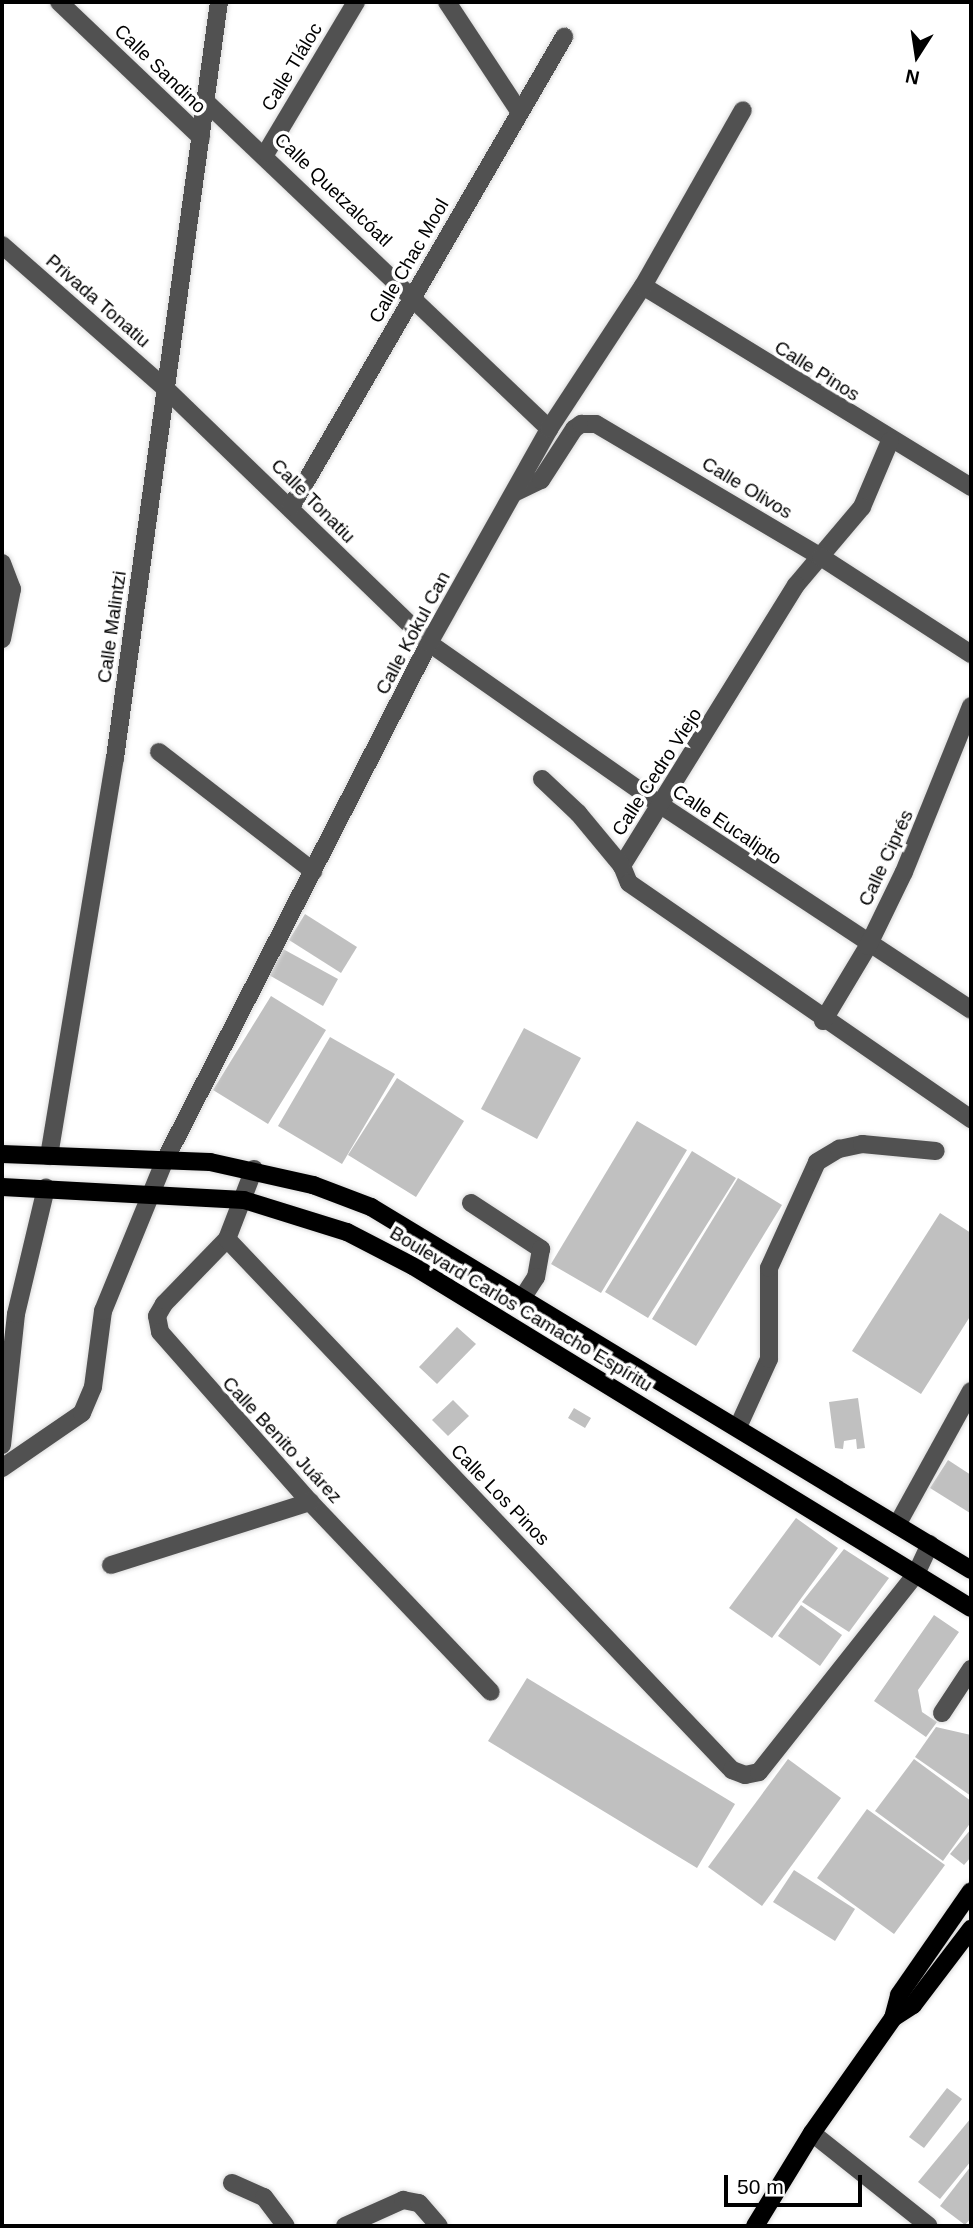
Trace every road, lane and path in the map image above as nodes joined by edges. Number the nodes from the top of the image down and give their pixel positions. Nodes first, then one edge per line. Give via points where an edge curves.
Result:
1 (59, 2) edge
2 (219, 2) edge
3 (355, 2) edge
4 (447, 2) edge
5 (564, 37) dead end
6 (206, 102) junction
7 (743, 110) dead end
8 (519, 111) junction
9 (201, 137) junction
10 (265, 153) junction
11 (2, 245) edge
12 (643, 286) junction
13 (414, 295) junction
14 (166, 389) junction
15 (549, 429) junction
16 (890, 441) junction
17 (971, 487) edge
18 (513, 494) junction
19 (291, 507) junction
20 (821, 557) junction
21 (5, 568) edge
22 (2, 639) edge
23 (429, 643) junction
24 (971, 654) edge
25 (971, 706) edge
26 (159, 752) dead end
27 (542, 779) dead end
28 (662, 806) junction
29 (622, 866) junction
30 (313, 872) junction
31 (868, 946) junction
32 (971, 1010) edge
33 (823, 1021) junction
34 (971, 1119) edge
35 (936, 1151) dead end
36 (2, 1153) edge
37 (49, 1156) junction
38 (165, 1160) junction
39 (254, 1169) junction
40 (2, 1187) edge
41 (46, 1188) junction
42 (153, 1193) junction
43 (244, 1200) junction
44 (471, 1203) dead end
45 (227, 1239) junction
46 (523, 1297) junction
47 (971, 1391) edge
48 (3, 1412) edge
49 (738, 1427) junction
50 (2, 1445) edge
51 (2, 1468) edge
52 (310, 1502) junction
53 (897, 1525) junction
54 (930, 1544) junction
55 (111, 1565) dead end
56 (971, 1570) edge
57 (916, 1574) junction
58 (971, 1608) edge
59 (971, 1669) edge
60 (491, 1692) dead end
61 (942, 1713) dead end
62 (971, 1891) edge
63 (971, 1929) edge
64 (893, 2018) junction
65 (813, 2133) junction
66 (232, 2183) dead end
67 (353, 2225) edge
68 (286, 2226) edge
69 (439, 2226) edge
70 (755, 2226) edge
71 (929, 2226) edge

1 - 9 street, Calle Sandino
2 - 6 street, Calle Malintzi
3 - 10 street, Calle Tláloc
4 - 8 street
5 - 8 street, Calle Chac Mool
6 - 9 street, Calle Malintzi
6 - 10 street, Calle Quetzalcóatl
7 - 12 street, Calle Kokul Can
8 - 13 street, Calle Chac Mool
9 - 14 street, Calle Malintzi
10 - 13 street, Calle Quetzalcóatl
11 - 14 street, Privada Tonatiu
12 - 15 street, Calle Kokul Can
12 - 16 street, Calle Pinos
13 - 15 street, Calle Quetzalcóatl
13 - 19 street, Calle Chac Mool
14 - 19 street, Calle Tonatiu
14 - 37 street, Calle Malintzi via 114,758
15 - 18 street, Calle Kokul Can
16 - 17 street, Calle Pinos
16 - 20 street, Calle Cedro Viejo via 862,507
18 - 20 street, Calle Olivos via 541,480 574,429 596,424
18 - 23 street, Calle Kokul Can
19 - 23 street, Calle Tonatiu
20 - 24 street, Calle Olivos
20 - 28 street, Calle Cedro Viejo via 796,585
21 - 22 street via 12,589
23 - 28 street, Calle Eucalipto
23 - 30 street, Calle Kokul Can
25 - 31 street, Calle Ciprés via 927,820
26 - 30 street
27 - 29 street via 579,813
28 - 29 street, Calle Cedro Viejo
28 - 31 street, Calle Eucalipto
29 - 33 street, Calle Cedro Viejo via 629,883
30 - 38 street, Calle Kokul Can
31 - 32 street, Calle Eucalipto
31 - 33 street, Calle Ciprés
33 - 34 street, Calle Cedro Viejo
35 - 49 street via 862,1144 839,1149 817,1162 769,1268 769,1359
36 - 37 main road, Boulevard Carlos Camacho Espíritu
37 - 38 main road, Boulevard Carlos Camacho Espíritu
38 - 39 main road, Boulevard Carlos Camacho Espíritu
38 - 42 street, Calle Kokul Can
39 - 43 street, Calle Benito Juárez
39 - 46 main road, Boulevard Carlos Camacho Espíritu via 371,1207
40 - 41 main road, Boulevard Carlos Camacho Espíritu
41 - 42 main road, Boulevard Carlos Camacho Espíritu
41 - 48 street via 16,1314
42 - 43 main road, Boulevard Carlos Camacho Espíritu
42 - 51 street, Calle Kokul Can via 103,1311 93,1387 82,1413
43 - 45 street, Calle Benito Juárez
43 - 57 main road, Boulevard Carlos Camacho Espíritu via 347,1231 413,1266
44 - 46 street via 541,1249 536,1277
45 - 52 street, Calle Benito Juárez via 164,1304 158,1316 160,1332
45 - 57 street, Calle Los Pinos via 732,1770 745,1776 759,1772
46 - 49 main road, Boulevard Carlos Camacho Espíritu
47 - 53 street
48 - 50 street
49 - 53 main road, Boulevard Carlos Camacho Espíritu
52 - 55 street
52 - 60 street, Calle Benito Juárez
53 - 54 main road, Boulevard Carlos Camacho Espíritu
54 - 56 main road, Boulevard Carlos Camacho Espíritu
54 - 57 street
57 - 58 main road, Boulevard Carlos Camacho Espíritu
59 - 61 street
62 - 64 main road via 898,1995
63 - 64 main road via 914,2006
64 - 65 main road
65 - 70 main road
65 - 71 street
66 - 68 street via 264,2197
67 - 69 street via 403,2200 419,2203

